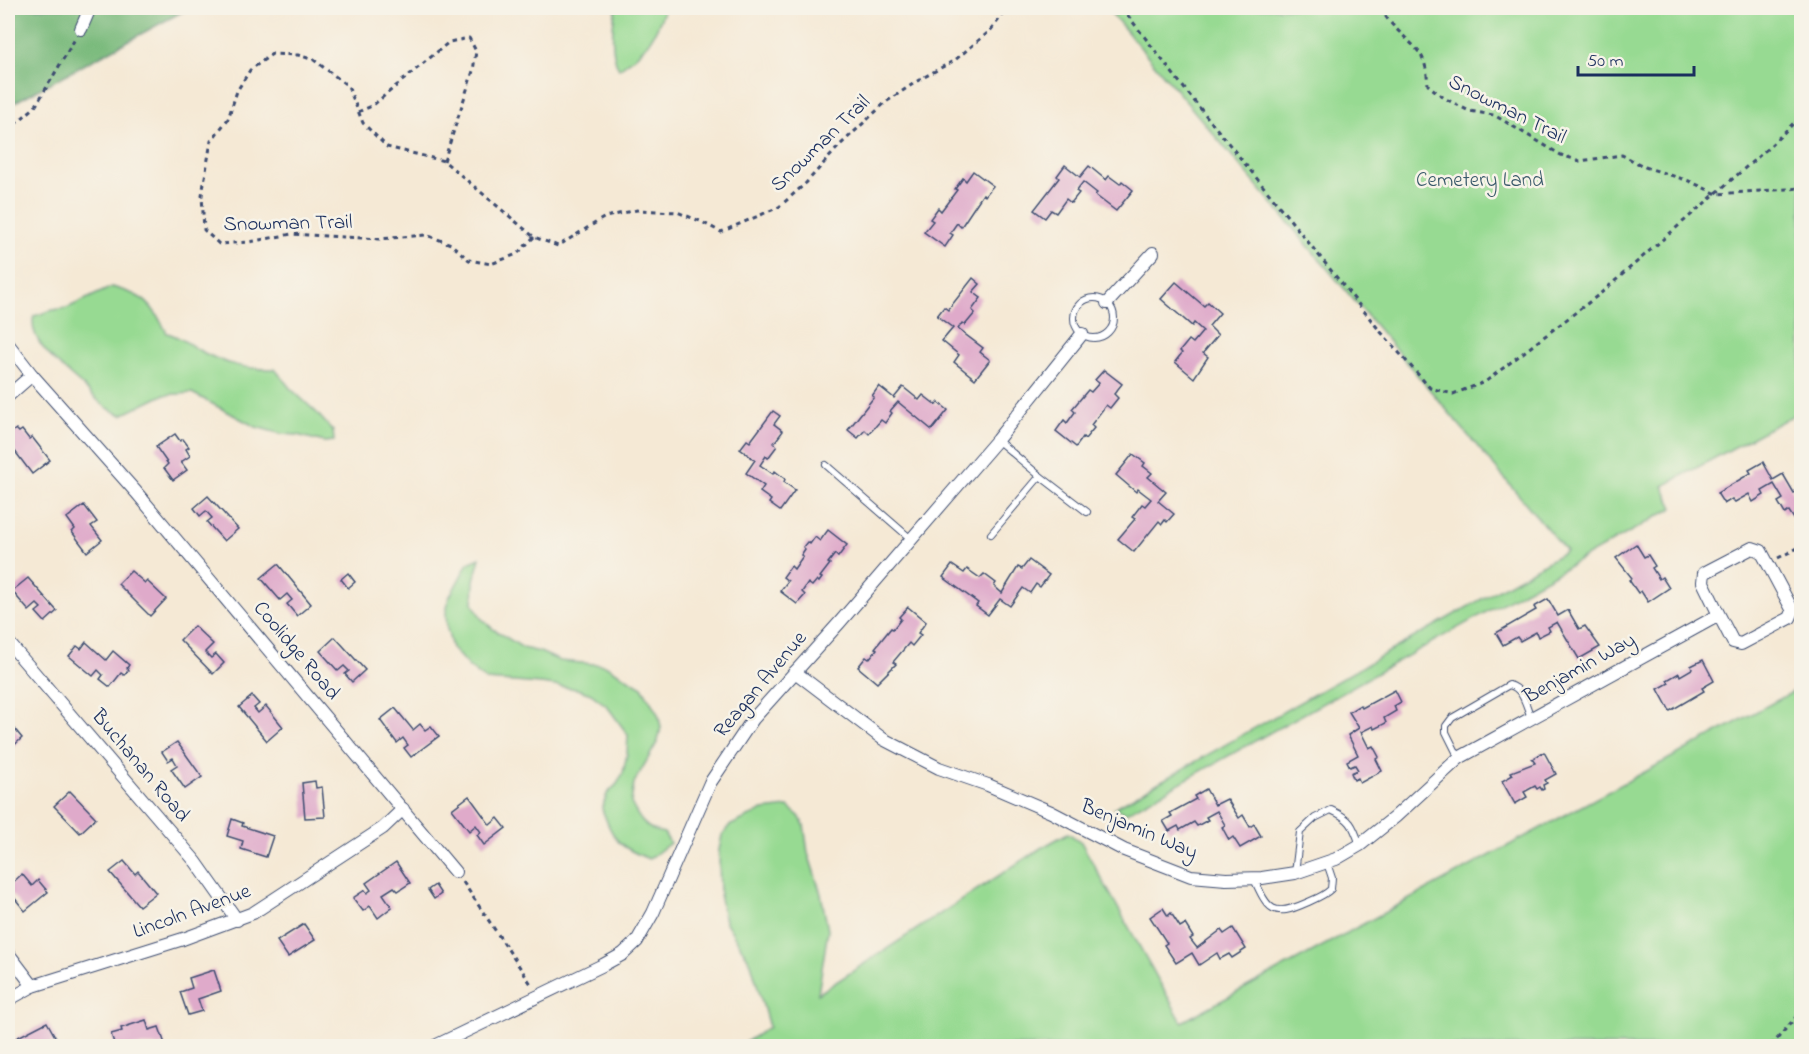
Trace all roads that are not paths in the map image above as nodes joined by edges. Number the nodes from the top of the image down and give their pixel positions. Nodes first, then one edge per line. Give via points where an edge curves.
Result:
1 (90, 8) edge
2 (81, 29) road end
3 (1153, 253) dead end
4 (1107, 303) junction
5 (1082, 334) junction
6 (8, 344) edge
7 (32, 375) junction
8 (8, 396) edge
9 (997, 440) junction
10 (826, 465) dead end
11 (1040, 476) junction
12 (1087, 512) dead end
13 (992, 534) dead end
14 (911, 539) junction
15 (1719, 615) junction
16 (8, 642) edge
17 (795, 672) junction
18 (1532, 718) junction
19 (1459, 758) junction
20 (403, 809) junction
21 (1360, 845) junction
22 (1326, 862) junction
23 (456, 872) road end
24 (1295, 873) junction
25 (1254, 879) junction
26 (237, 920) junction
27 (8, 953) edge
28 (33, 986) junction
29 (8, 1000) edge
30 (435, 1047) edge

1 - 2 street
3 - 4 street
4 - 5 lane via 1114,316 1109,331 1096,338
4 - 5 lane via 1094,298 1081,303 1074,319
5 - 9 street, Reagan Avenue
6 - 7 street, Coolidge Road
7 - 8 street
7 - 20 street, Coolidge Road via 136,492
9 - 11 lane
9 - 14 street, Reagan Avenue
10 - 14 lane
11 - 12 lane
11 - 13 lane
14 - 17 street, Reagan Avenue
15 - 15 street via 1733,642 1741,644 1790,618 1793,611 1761,551 1752,548 1704,573 1703,582
15 - 18 street, Benjamin Way
16 - 26 street, Buchanan Road via 196,862
17 - 25 street, Benjamin Way via 883,739 939,768 988,785 1124,850 1191,876
17 - 30 street, Reagan Avenue via 753,719 710,783 637,941 623,954
18 - 19 street, Benjamin Way
18 - 19 lane via 1521,692 1509,685 1452,718 1446,726
19 - 21 street, Benjamin Way
20 - 23 street, Coolidge Road
20 - 26 street, Lincoln Avenue via 383,828 284,894
21 - 22 street, Benjamin Way
21 - 24 lane via 1352,823 1331,810 1300,832
22 - 24 street, Benjamin Way
22 - 25 lane via 1331,889 1288,911 1276,910 1266,902
24 - 25 street, Benjamin Way
26 - 28 street, Lincoln Avenue
27 - 28 street
28 - 29 street, Lincoln Avenue

